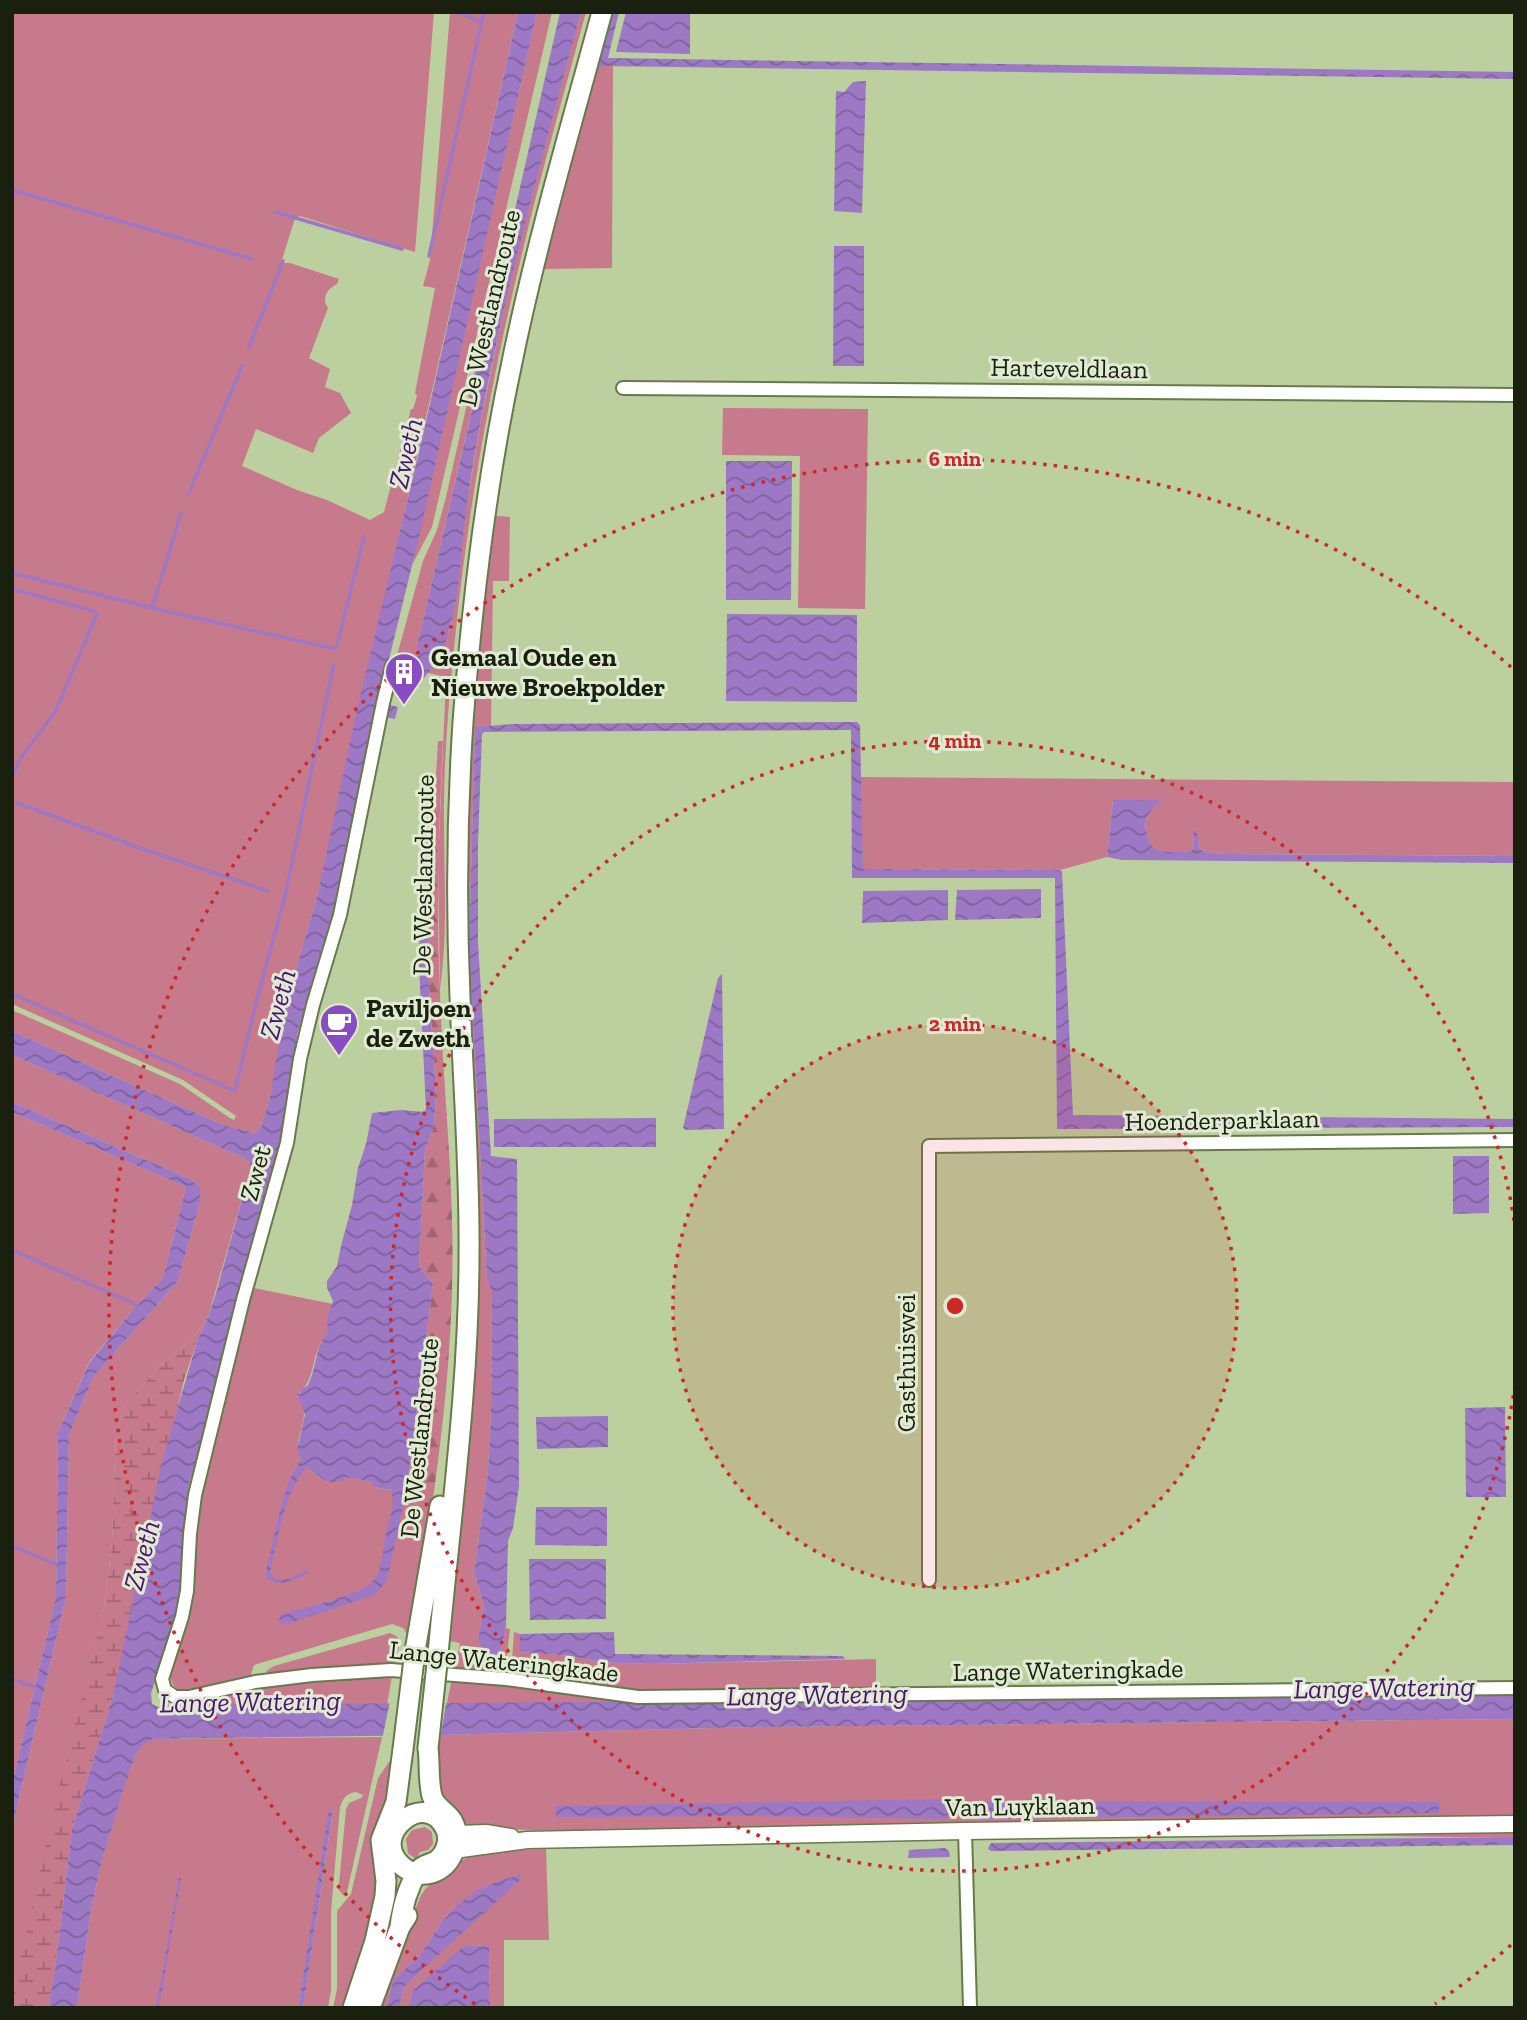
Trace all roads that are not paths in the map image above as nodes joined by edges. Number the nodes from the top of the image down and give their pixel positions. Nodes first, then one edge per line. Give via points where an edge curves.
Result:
1 (591, 12) edge
2 (602, 12) edge
3 (623, 388) dead end
4 (1515, 395) edge
5 (392, 666) dead end
6 (1515, 1140) edge
7 (929, 1146) joint
8 (929, 1580) dead end
9 (1515, 1689) edge
10 (165, 1690) joint
11 (402, 1749) junction
12 (434, 1811) junction
13 (408, 1816) junction
14 (1515, 1824) edge
15 (965, 1831) junction
16 (452, 1838) junction
17 (416, 1870) junction
18 (375, 1941) junction
19 (353, 2008) edge
20 (370, 2008) edge
21 (970, 2008) edge

1 - 11 main road, De Westlandroute, bridge via 500,368 475,509 460,634 447,890 458,1206 457,1342 450,1434
2 - 12 main road, De Westlandroute, bridge via 510,370 484,524 470,645 458,836 469,1307 428,1748
3 - 4 street, Harteveldlaan
5 - 10 street, Zwet via 340,915 300,1059 287,1143 195,1495 187,1591 162,1679
6 - 7 street, Hoenderparklaan
7 - 8 street, Gasthuiswei
9 - 10 street, Lange Wateringkade via 638,1697 506,1679 391,1670 255,1682 189,1697 175,1697
11 - 13 main road, De Westlandroute
11 - 18 main road, De Westlandroute via 396,1802 381,1840 386,1881
12 - 13 main road
12 - 16 main road via 452,1820
13 - 17 main road via 397,1826 392,1840 394,1855
14 - 15 street, Van Luyklaan
15 - 16 street, Van Luyklaan via 527,1840 461,1849
15 - 21 street
16 - 17 main road via 443,1854
17 - 18 main road, De Westlandroute via 401,1877
17 - 20 main road
18 - 19 main road, De Westlandroute

